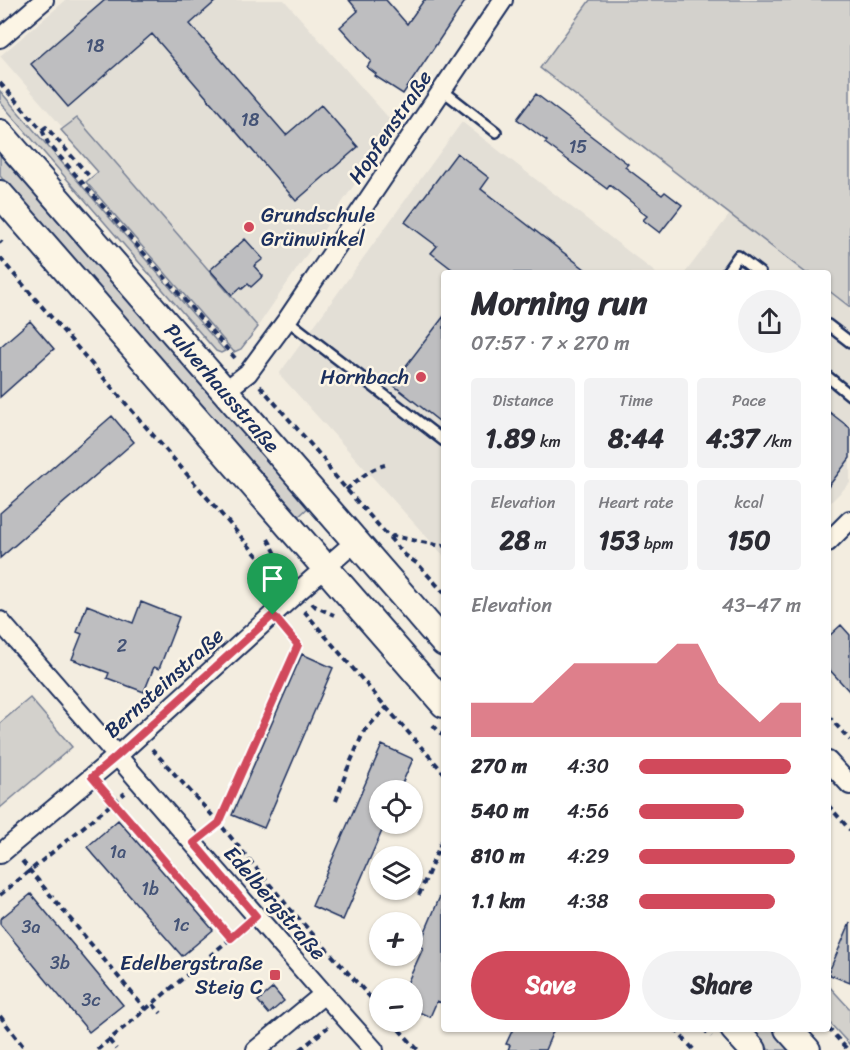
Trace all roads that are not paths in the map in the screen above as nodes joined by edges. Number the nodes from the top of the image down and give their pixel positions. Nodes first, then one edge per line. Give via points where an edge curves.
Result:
1 (44, 0) edge
2 (504, 0) edge
3 (0, 38) edge
4 (442, 90) junction
5 (496, 132) dead end
6 (0, 133) edge
7 (0, 194) edge
8 (728, 270) edge
9 (756, 270) edge
10 (287, 320) junction
11 (831, 327) edge
12 (850, 342) edge
13 (831, 379) edge
14 (225, 392) junction
15 (850, 395) edge
16 (441, 439) edge
17 (850, 520) edge
18 (831, 539) edge
19 (356, 541) junction
20 (325, 568) junction
21 (0, 621) edge
22 (441, 640) edge
23 (441, 701) edge
24 (117, 756) junction
25 (831, 764) edge
26 (850, 785) edge
27 (5, 850) edge
28 (324, 994) junction
29 (737, 1032) edge
30 (791, 1032) edge
31 (256, 1050) edge
32 (374, 1050) edge
33 (753, 1050) edge
34 (807, 1050) edge

1 - 3 street
2 - 4 street, Hopfenstraße
4 - 5 lane
4 - 10 street, Hopfenstraße
6 - 14 main road, Pulverhausstraße
7 - 20 main road, Pulverhausstraße
8 - 9 lane via 738,256
10 - 14 street, Hopfenstraße via 248,374
10 - 16 lane
11 - 12 lane
13 - 15 lane
14 - 19 main road, Pulverhausstraße
17 - 18 street
19 - 20 street, Bernsteinstraße
19 - 22 main road, Pulverhausstraße
20 - 23 main road, Pulverhausstraße
20 - 24 street, Bernsteinstraße
21 - 24 street, Edelbergstraße
24 - 27 street, Bernsteinstraße
24 - 28 street, Edelbergstraße
25 - 26 street
28 - 31 street
28 - 32 street, Edelbergstraße
29 - 33 main road
30 - 34 main road

